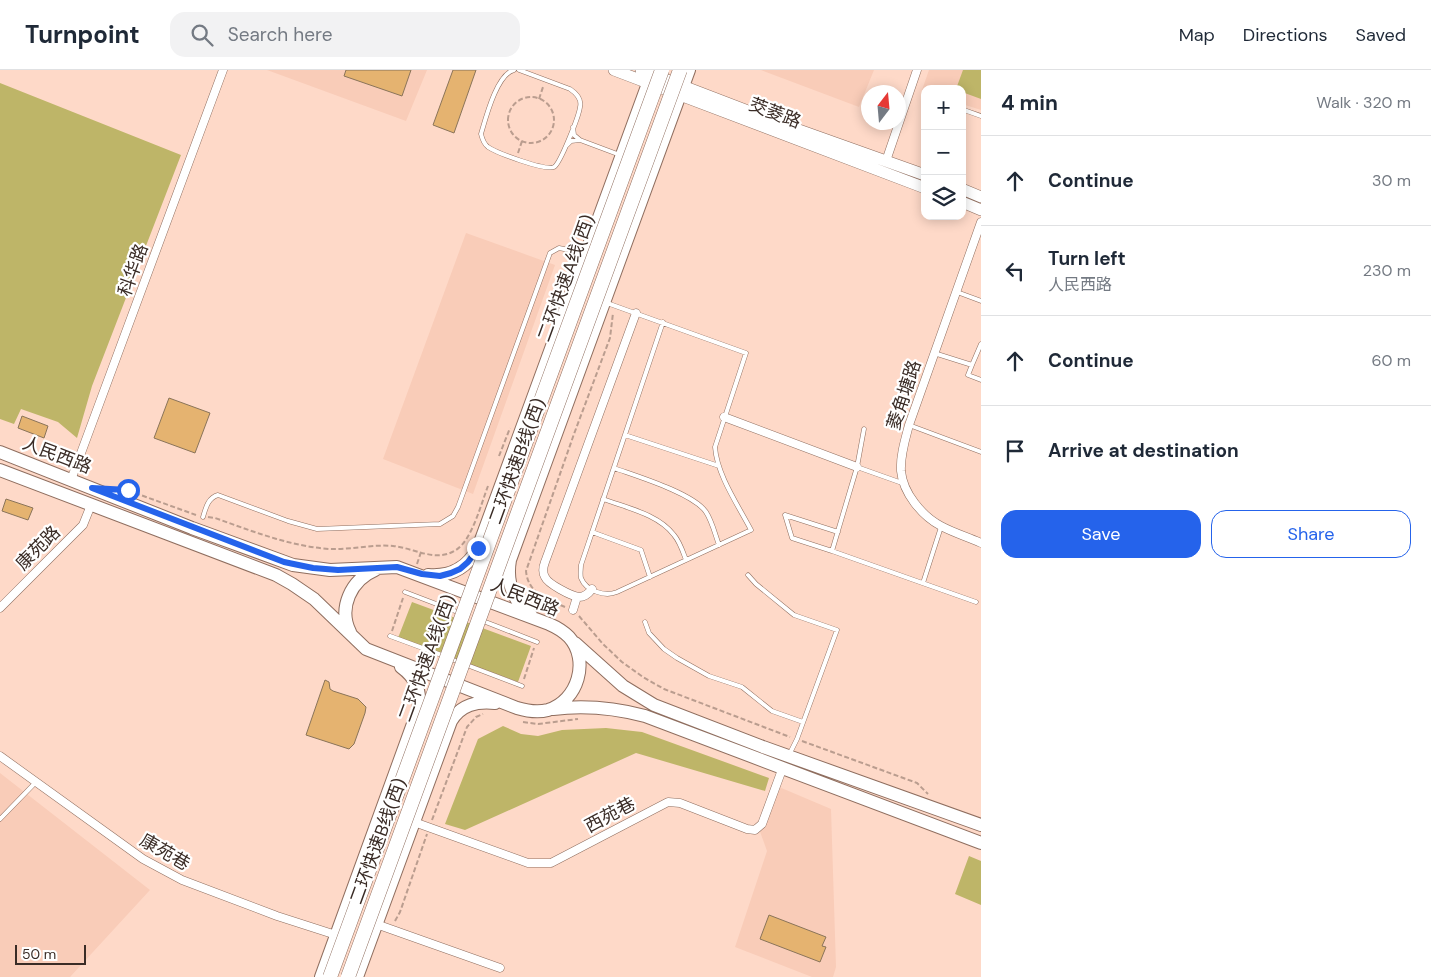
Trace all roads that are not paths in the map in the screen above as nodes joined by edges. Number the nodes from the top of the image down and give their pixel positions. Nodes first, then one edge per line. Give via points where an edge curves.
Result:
1 (223, 70) edge
2 (514, 70) edge
3 (519, 70) edge
4 (614, 70) edge
5 (685, 70) edge
6 (689, 70) edge
7 (916, 70) edge
8 (654, 75) edge
9 (679, 85) edge
10 (966, 111) edge
11 (981, 116) edge
12 (573, 127) junction
13 (580, 140) junction
14 (566, 146) junction
15 (622, 155) junction
16 (886, 161) junction
17 (921, 174) edge
18 (921, 187) edge
19 (966, 190) edge
20 (981, 196) edge
21 (966, 204) edge
22 (981, 210) edge
23 (981, 222) edge
24 (586, 254) junction
25 (957, 292) junction
26 (981, 301) edge
27 (609, 304) junction
28 (636, 313) junction
29 (663, 322) junction
30 (981, 344) edge
31 (934, 353) junction
32 (972, 365) junction
33 (981, 380) edge
34 (724, 417) junction
35 (909, 425) junction
36 (864, 429) dead end
37 (625, 435) junction
38 (0, 452) edge
39 (981, 452) edge
40 (719, 466) junction
41 (857, 467) junction
42 (614, 468) junction
43 (0, 470) edge
44 (505, 475) junction
45 (71, 480) junction
46 (904, 483) junction
47 (536, 487) junction
48 (603, 499) junction
49 (91, 505) junction
50 (203, 517) road end
51 (941, 527) junction
52 (592, 532) junction
53 (838, 532) junction
54 (981, 543) edge
55 (718, 545) junction
56 (832, 551) junction
57 (686, 560) junction
58 (387, 567) junction
59 (412, 568) junction
60 (748, 575) dead end
61 (650, 577) junction
62 (923, 583) junction
63 (592, 589) junction
64 (405, 592) road end
65 (577, 597) junction
66 (976, 602) dead end
67 (0, 608) edge
68 (572, 610) road end
69 (466, 615) dead end
70 (475, 618) dead end
71 (549, 619) junction
72 (645, 622) dead end
73 (390, 636) road end
74 (568, 636) junction
75 (537, 642) road end
76 (357, 643) junction
77 (376, 654) junction
78 (522, 686) road end
79 (538, 712) junction
80 (518, 714) junction
81 (803, 722) junction
82 (789, 755) junction
83 (0, 756) edge
84 (402, 756) junction
85 (783, 767) junction
86 (433, 768) junction
87 (36, 782) junction
88 (0, 818) edge
89 (414, 822) junction
90 (981, 825) edge
91 (981, 843) edge
92 (376, 924) junction
93 (336, 935) junction
94 (500, 968) dead end
95 (320, 977) edge
96 (330, 977) edge
97 (348, 977) edge
98 (357, 977) edge

1 - 45 street, 科华路
2 - 14 lane via 499,82 481,134 487,146 544,168 558,164
3 - 12 lane via 576,92 580,107
4 - 8 street, 茭菱路
5 - 9 main road
6 - 9 main road
7 - 16 street
8 - 9 street, 茭菱路
8 - 9 main road via 653,120
8 - 15 main road
8 - 96 highway, 二环快速A线(西), bridge
9 - 16 street, 茭菱路
9 - 18 street, 茭菱路 via 784,136
9 - 27 main road
9 - 97 highway, 二环快速B线(西), bridge
10 - 11 lane
12 - 13 lane
12 - 14 lane
13 - 14 lane via 571,141
13 - 15 lane
15 - 24 main road
16 - 17 street, 茭菱路
19 - 20 street
21 - 22 street
23 - 25 street, 菱角塘路
24 - 44 main road
24 - 50 lane via 559,248 550,254 453,516 440,524 317,529 218,495 212,497
25 - 26 lane
25 - 31 street, 菱角塘路
27 - 28 lane
27 - 47 main road
28 - 29 lane
28 - 65 street via 544,562 543,570 550,584
29 - 34 lane via 746,353
29 - 37 lane
30 - 32 lane
31 - 32 lane
31 - 35 street, 菱角塘路
32 - 33 lane via 968,375
34 - 40 lane via 715,447
34 - 41 street
35 - 39 lane
35 - 46 street, 菱角塘路 via 901,471
36 - 41 lane
37 - 40 lane
37 - 42 lane
38 - 45 main road, 人民西路
40 - 55 lane via 751,530
41 - 46 lane
41 - 53 lane
42 - 48 lane
42 - 55 lane via 672,490 701,506
43 - 49 main road, 人民西路
44 - 47 main road via 505,486 514,496 526,497
44 - 59 main road via 480,542 468,562 456,571 440,576 422,574
45 - 58 main road, 人民西路 via 293,565 330,570
46 - 51 street, 菱角塘路 via 914,504
47 - 71 main road via 510,560 508,577 518,602 531,614
48 - 52 lane
48 - 57 lane via 662,524 674,535
49 - 67 street, 康苑路 via 83,525
49 - 76 main road, 人民西路 via 284,579 320,605
51 - 54 street, 菱角塘路
51 - 62 lane
52 - 61 lane via 640,550
52 - 63 lane via 580,577
53 - 56 lane
53 - 56 lane via 785,515 792,538
55 - 57 lane
56 - 62 lane
57 - 61 lane
58 - 59 main road, 人民西路
58 - 76 main road, 人民西路 via 369,572 350,592 345,618
59 - 71 main road, 人民西路
60 - 81 lane via 794,615 837,630
61 - 63 lane via 611,594
62 - 66 lane
63 - 65 street
64 - 69 lane
65 - 68 street
70 - 75 lane
71 - 74 main road, 人民西路
72 - 81 lane via 648,633 676,658 709,676 742,687 772,711
73 - 78 lane
74 - 79 main road, 人民西路 via 578,652 580,670 575,687 564,701
74 - 82 main road via 609,675 646,701
76 - 77 main road, 人民西路
77 - 80 main road, 人民西路
77 - 84 main road via 404,669 418,688 418,710
79 - 80 main road, 人民西路
79 - 85 main road via 593,707 634,713
80 - 86 main road via 495,703 484,702 461,709 451,722
81 - 82 lane
82 - 90 main road
83 - 87 street, 康苑巷
84 - 86 main road via 409,748 422,747 431,754
84 - 93 main road
85 - 89 street, 西苑巷 via 762,824 755,830 668,802 551,863 528,863
85 - 91 main road
86 - 89 main road
87 - 88 lane
87 - 93 street, 康苑巷 via 143,859 182,880
89 - 92 main road
92 - 94 street
92 - 98 main road
93 - 95 main road

